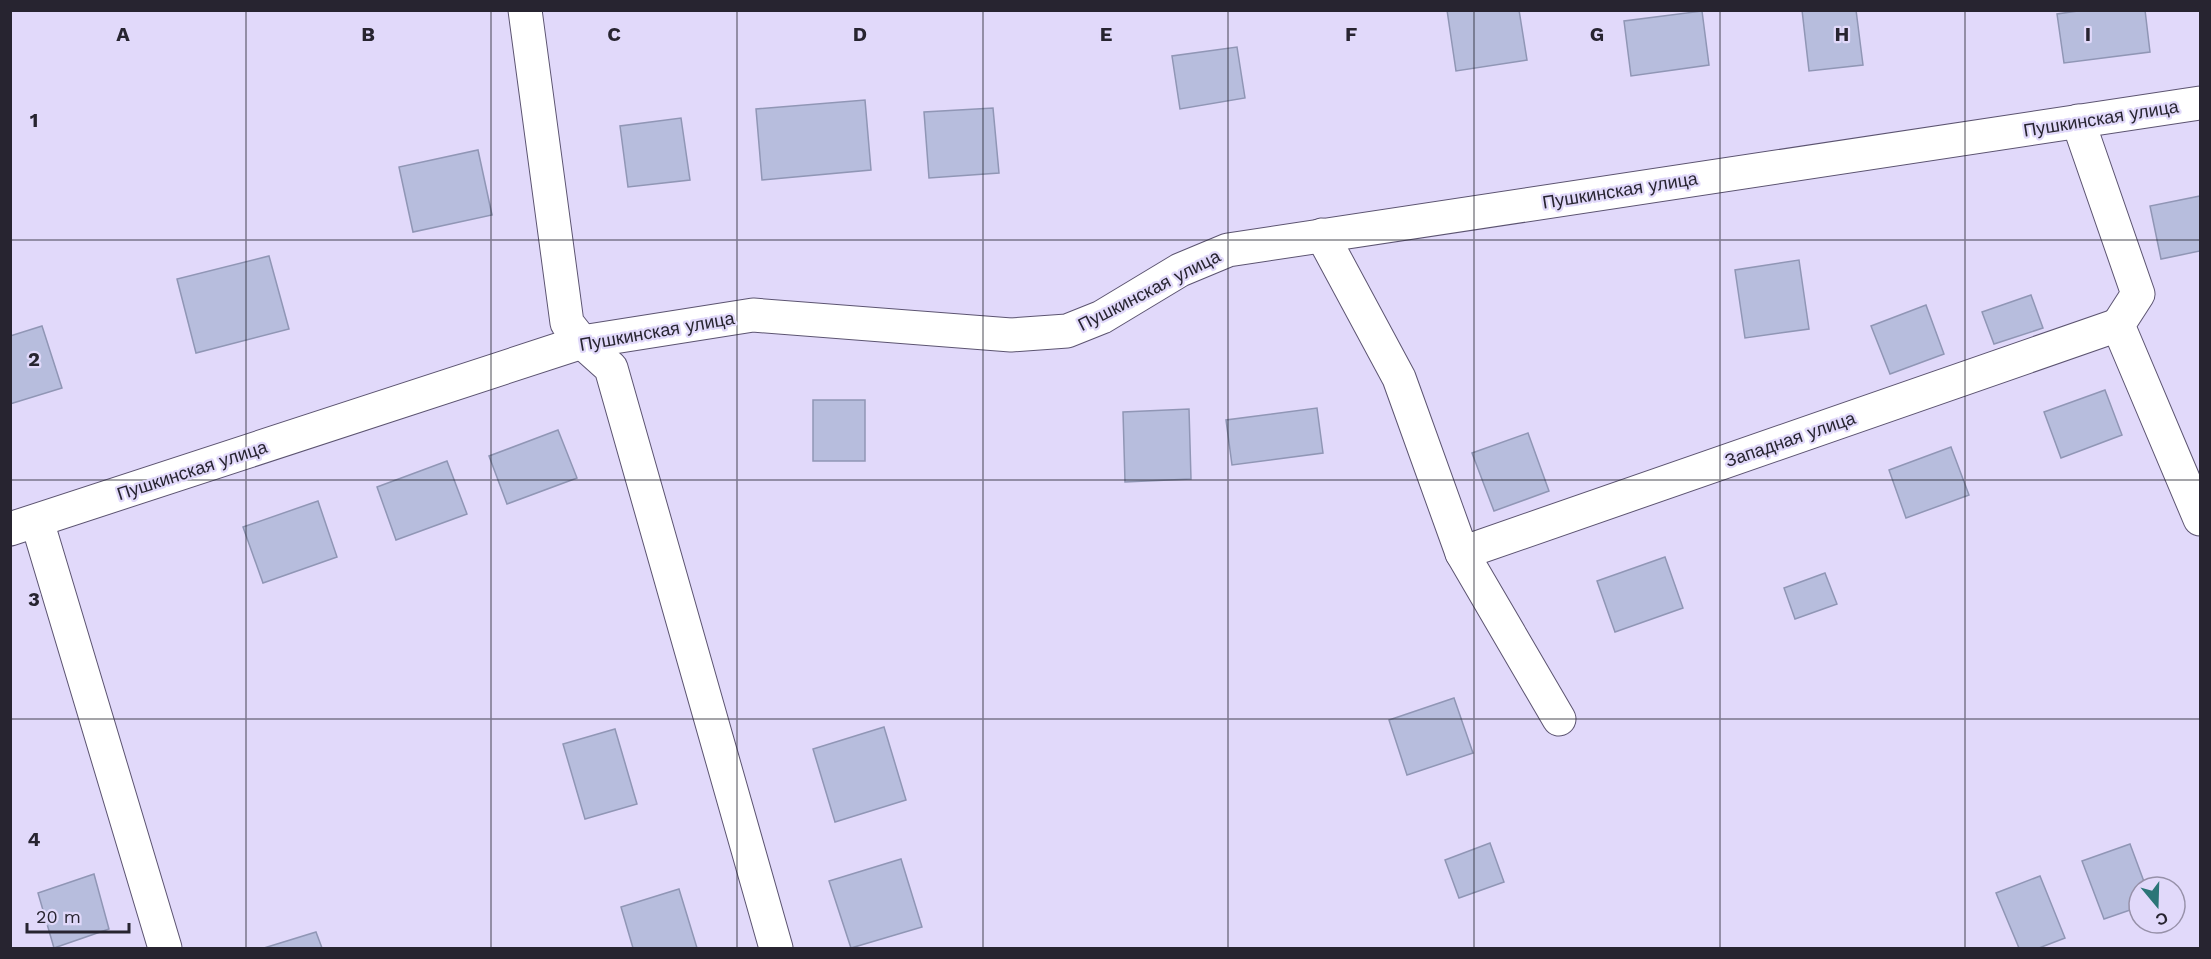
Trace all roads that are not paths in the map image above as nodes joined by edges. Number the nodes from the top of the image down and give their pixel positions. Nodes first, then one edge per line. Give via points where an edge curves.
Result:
1 (525, 10) edge
2 (2200, 102) edge
3 (2078, 121) junction
4 (1322, 235) junction
5 (2118, 325) junction
6 (582, 342) junction
7 (2200, 519) edge
8 (24, 525) edge
9 (1462, 553) junction
10 (1559, 719) dead end
11 (165, 948) edge
12 (776, 948) edge

1 - 6 street via 567,323
2 - 3 street, Пушкинская улица
3 - 4 street, Пушкинская улица
3 - 5 street via 2138,294
4 - 6 street, Пушкинская улица via 1228,250 1180,270 1102,317 1067,331 1011,335 753,315
4 - 9 street via 1399,378
5 - 7 street
5 - 9 street, Западная улица
6 - 8 street, Пушкинская улица
6 - 12 street via 610,368
8 - 11 street
9 - 10 street

